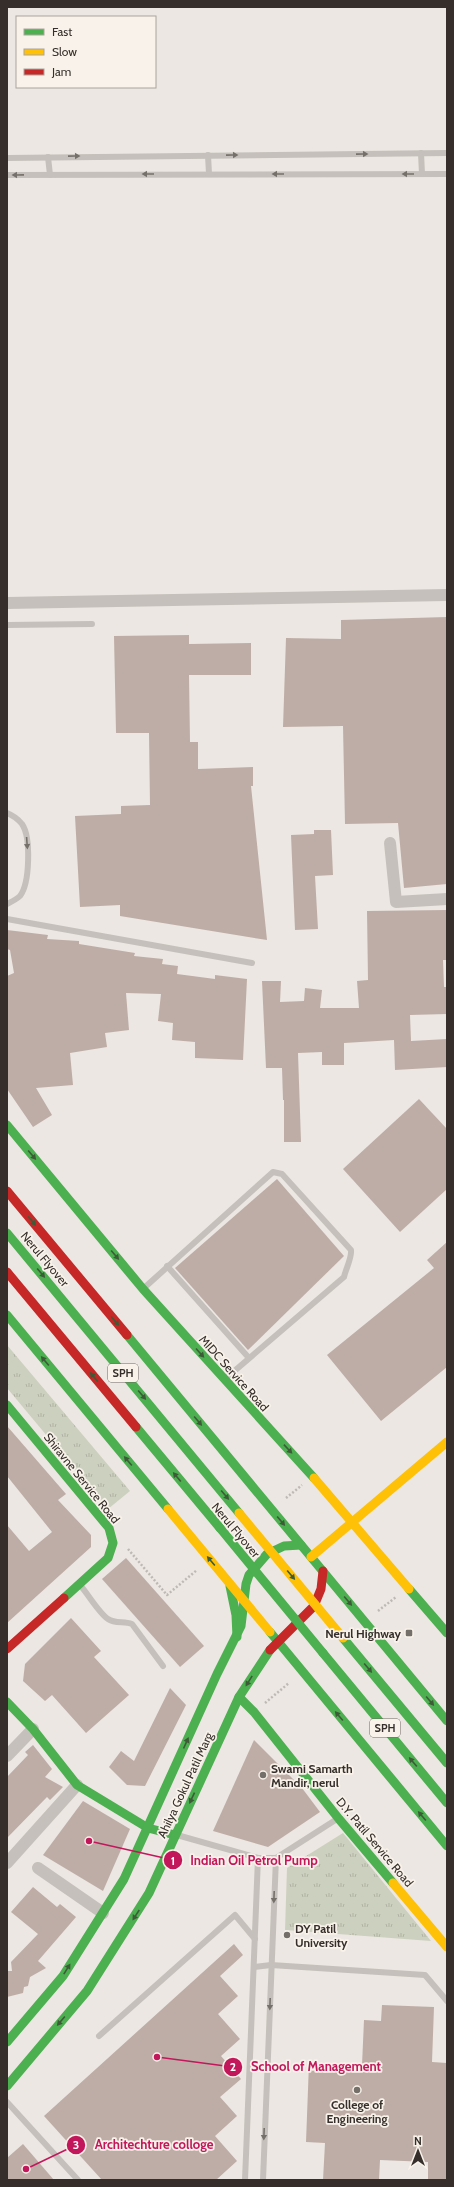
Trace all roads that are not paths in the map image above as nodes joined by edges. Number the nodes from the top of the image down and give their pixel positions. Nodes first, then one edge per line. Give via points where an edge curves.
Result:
1 (421, 153) junction
2 (447, 153) edge
3 (208, 155) junction
4 (48, 157) junction
5 (7, 158) edge
6 (50, 174) junction
7 (209, 174) junction
8 (422, 174) junction
9 (447, 174) edge
10 (7, 175) edge
11 (447, 595) edge
12 (7, 602) edge
13 (92, 624) dead end
14 (7, 625) edge
15 (7, 813) edge
16 (390, 843) dead end
17 (447, 899) edge
18 (7, 904) edge
19 (7, 919) edge
20 (252, 963) dead end
21 (7, 1125) edge
22 (7, 1191) edge
23 (7, 1232) edge
24 (167, 1266) junction
25 (7, 1272) edge
26 (143, 1289) junction
27 (7, 1315) edge
28 (249, 1358) junction
29 (224, 1380) junction
30 (7, 1405) edge
31 (447, 1442) edge
32 (353, 1522) junction
33 (301, 1545) junction
34 (311, 1557) junction
35 (323, 1571) junction
36 (229, 1583) junction
37 (79, 1584) junction
38 (245, 1602) junction
39 (300, 1619) junction
40 (267, 1628) junction
41 (447, 1633) edge
42 (236, 1636) junction
43 (278, 1641) junction
44 (7, 1649) edge
45 (260, 1663) junction
46 (163, 1666) dead end
47 (303, 1672) junction
48 (239, 1697) junction
49 (7, 1702) edge
50 (447, 1721) edge
51 (33, 1729) junction
52 (7, 1756) edge
53 (447, 1764) edge
54 (77, 1785) junction
55 (447, 1803) edge
56 (339, 1819) junction
57 (148, 1828) junction
58 (175, 1835) junction
59 (447, 1846) edge
60 (258, 1858) junction
61 (276, 1858) junction
62 (7, 1863) edge
63 (38, 1868) dead end
64 (103, 1913) junction
65 (255, 1938) junction
66 (447, 1947) edge
67 (271, 1965) junction
68 (254, 1967) junction
69 (447, 2001) edge
70 (99, 2036) dead end
71 (7, 2042) edge
72 (7, 2086) edge
73 (7, 2102) edge
74 (78, 2180) edge
75 (245, 2180) edge
76 (263, 2180) edge

1 - 2 lane
3 -> 1 lane
1 - 8 lane
4 -> 3 lane
3 - 7 lane
4 - 5 lane
4 - 6 lane
7 -> 6 lane
6 -> 10 lane
8 -> 7 lane
8 - 9 lane
11 - 12 street
13 - 14 lane
15 -> 18 lane via 22,824 27,836 28,862 26,881 20,896
16 - 17 street via 396,902
19 - 20 lane
21 -> 26 main road, MIDC Service Road
22 -> 33 main road
23 -> 53 main road, Nerul Flyover / SPH, bridge
24 - 26 lane
24 - 28 lane
24 - 28 lane via 273,1172 282,1174 351,1250 344,1277
55 -> 25 main road, Nerul Flyover / SPH, bridge
26 -> 29 main road, MIDC Service Road
36 -> 27 main road
28 - 29 lane
29 -> 32 main road, MIDC Service Road
30 - 37 main road, Shiravne Service Road via 109,1528 113,1543 108,1558
31 - 32 main road
32 - 34 main road
32 - 41 main road, MIDC Service Road
33 - 34 main road
33 - 38 main road, Ahilya Gokul Patil Marg via 275,1550 260,1560 246,1584
34 - 35 main road
35 - 39 main road, Ahilya Gokul Patil Marg via 318,1598 308,1613
35 -> 50 main road
36 - 38 main road
36 - 42 main road via 236,1615
37 - 44 main road, Shiravne Service Road
37 - 46 lane via 108,1619 132,1624
38 - 40 main road
38 - 42 main road, Ahilya Gokul Patil Marg via 241,1626
39 - 40 main road via 283,1627
39 - 43 main road, Ahilya Gokul Patil Marg
40 - 43 main road
57 -> 42 main road, Ahilya Gokul Patil Marg
43 - 45 main road, Ahilya Gokul Patil Marg
43 - 47 main road
45 - 47 main road via 279,1661
45 -> 48 main road, Ahilya Gokul Patil Marg
59 -> 47 main road
48 - 56 main road, D.Y. Patil Service Road via 254,1712
48 -> 58 main road, Ahilya Gokul Patil Marg
49 - 51 main road
51 - 52 street
51 - 54 main road
54 - 57 main road
54 - 62 street
56 - 61 lane
56 - 66 main road, D.Y. Patil Service Road
57 - 58 main road
57 - 64 main road, Ahilya Gokul Patil Marg via 124,1879
58 - 60 lane
58 -> 72 main road, Ahilya Gokul Patil Marg via 149,1893 87,1991
60 - 61 lane
60 - 65 lane
61 -> 67 lane
63 - 64 street
71 -> 64 main road, Ahilya Gokul Patil Marg via 63,1976
65 - 68 lane
65 - 70 lane via 235,1915
67 - 68 lane
67 - 69 lane via 425,1975
67 -> 76 lane
68 - 75 lane
73 - 74 lane

